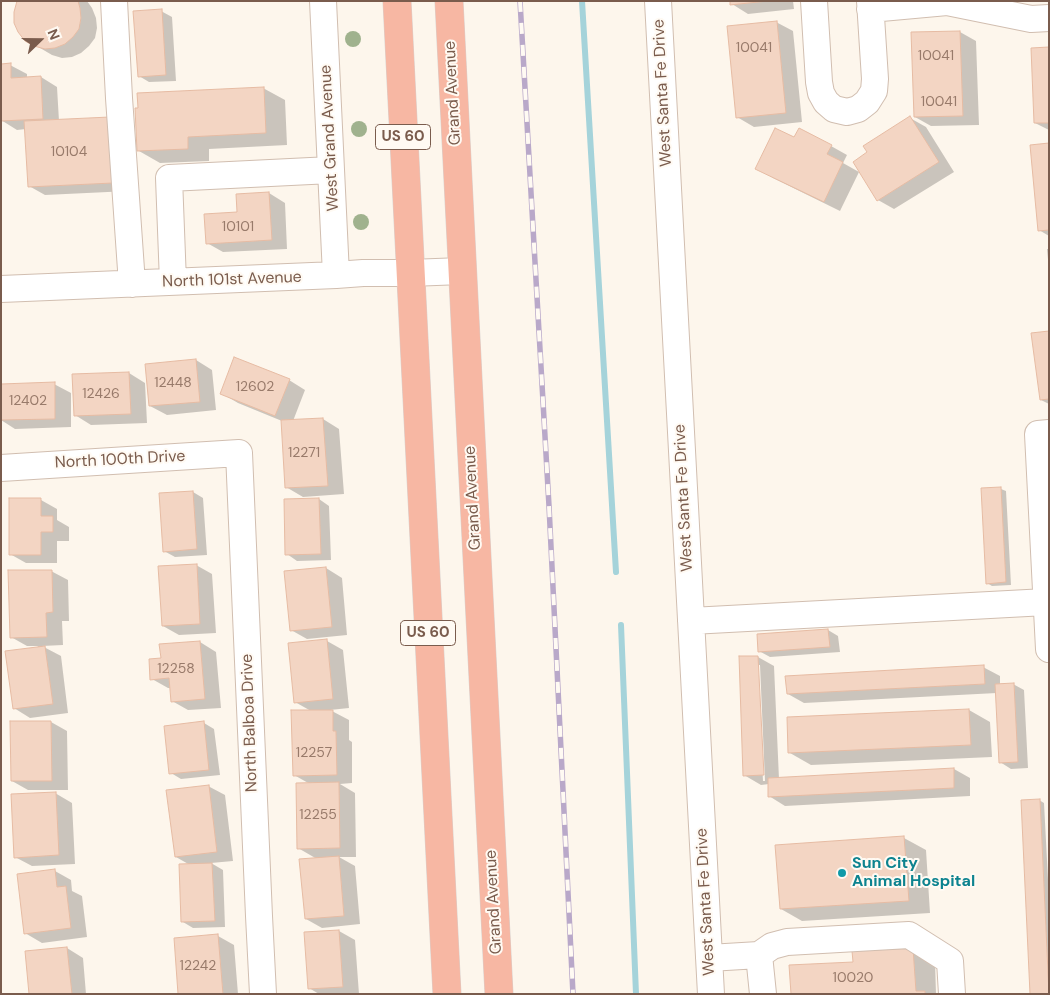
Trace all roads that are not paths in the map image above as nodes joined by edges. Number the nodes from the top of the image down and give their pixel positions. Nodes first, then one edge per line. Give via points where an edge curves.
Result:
1 (114, 1) edge
2 (323, 1) edge
3 (397, 1) edge
4 (449, 1) edge
5 (658, 1) edge
6 (814, 1) edge
7 (870, 5) edge
8 (1049, 18) edge
9 (331, 170) junction
10 (462, 270) junction
11 (410, 273) junction
12 (336, 275) junction
13 (173, 282) junction
14 (132, 284) junction
15 (1, 289) edge
16 (1049, 433) edge
17 (239, 453) joint
18 (1, 468) edge
19 (1046, 602) junction
20 (691, 621) junction
21 (1049, 649) edge
22 (760, 955) junction
23 (709, 958) junction
24 (263, 994) edge
25 (447, 994) edge
26 (499, 994) edge
27 (711, 994) edge
28 (763, 994) edge
29 (952, 994) edge

1 - 14 street
2 - 9 street, West Grand Avenue
3 - 11 highway, US 60
4 - 10 highway, Grand Avenue / US 60
5 - 20 street, West Santa Fe Drive
6 - 7 street via 821,93 834,109 847,112 858,109 874,92
7 - 8 street via 947,2 1031,19
9 - 12 street, West Grand Avenue
9 - 13 street via 168,178
10 - 11 street, North 101st Avenue
10 - 26 highway, Grand Avenue / US 60
11 - 12 street, North 101st Avenue
11 - 25 highway, US 60
12 - 13 street, North 101st Avenue
13 - 14 street, North 101st Avenue
14 - 15 street, North 101st Avenue
16 - 19 street via 1038,434
17 - 18 street, North 100th Drive
17 - 24 street, North Balboa Drive
19 - 20 street
19 - 21 street
20 - 23 street, West Santa Fe Drive
22 - 23 street
22 - 28 street
22 - 29 street via 772,946 787,942 909,935 950,961
23 - 27 street, West Santa Fe Drive

